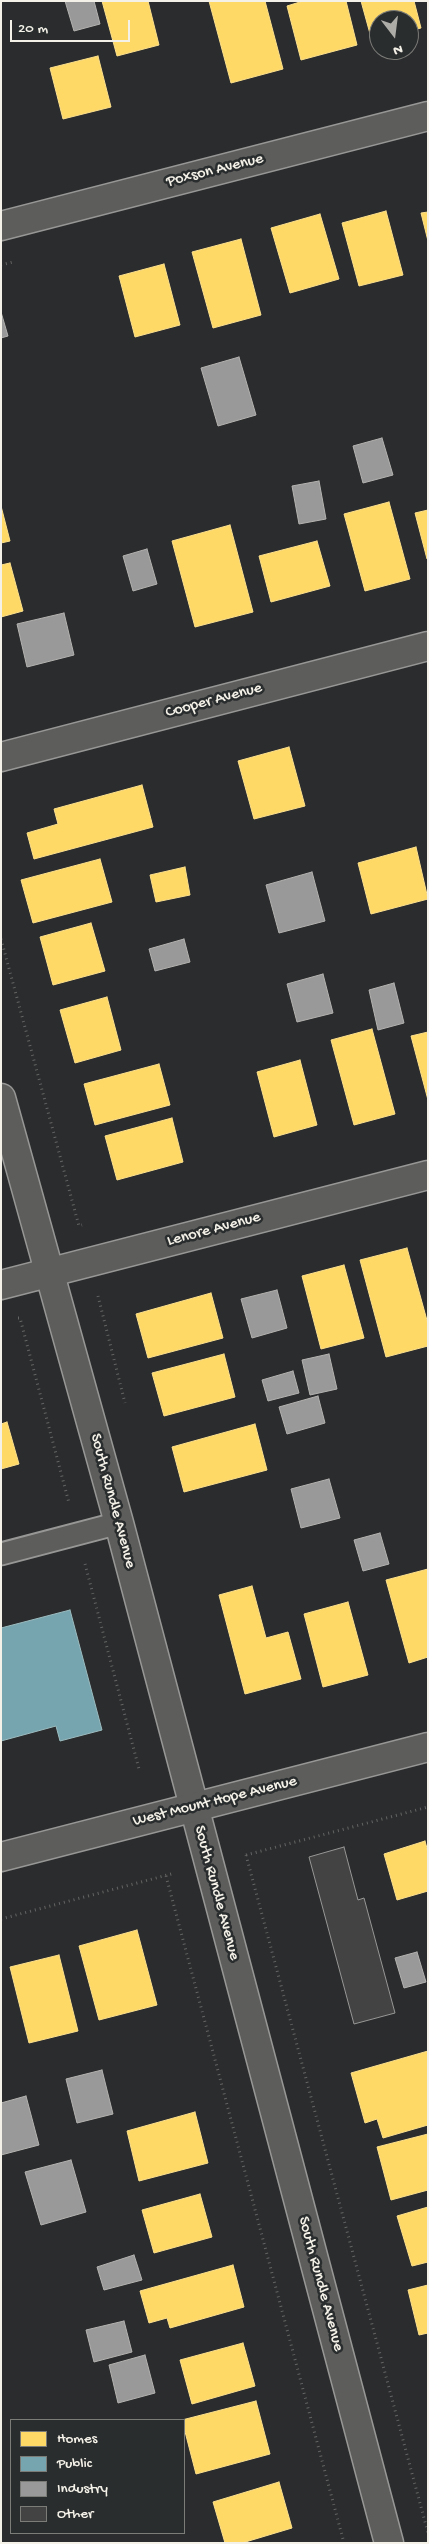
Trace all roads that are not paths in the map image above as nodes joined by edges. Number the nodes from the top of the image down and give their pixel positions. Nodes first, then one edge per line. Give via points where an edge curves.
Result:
1 (428, 116) edge
2 (1, 226) edge
3 (428, 646) edge
4 (1, 756) edge
5 (1, 1098) edge
6 (428, 1174) edge
7 (48, 1273) junction
8 (1, 1285) edge
9 (118, 1523) junction
10 (1, 1554) edge
11 (428, 1747) edge
12 (194, 1808) junction
13 (1, 1857) edge
14 (389, 2543) edge

1 - 2 street, Poxson Avenue
3 - 4 street, Cooper Avenue
5 - 7 street, South Rundle Avenue
6 - 7 street, Lenore Avenue
7 - 8 street, Lenore Avenue
7 - 9 street, South Rundle Avenue
9 - 10 lane
9 - 12 street, South Rundle Avenue
11 - 12 street, West Mount Hope Avenue
12 - 13 street, West Mount Hope Avenue
12 - 14 street, South Rundle Avenue

